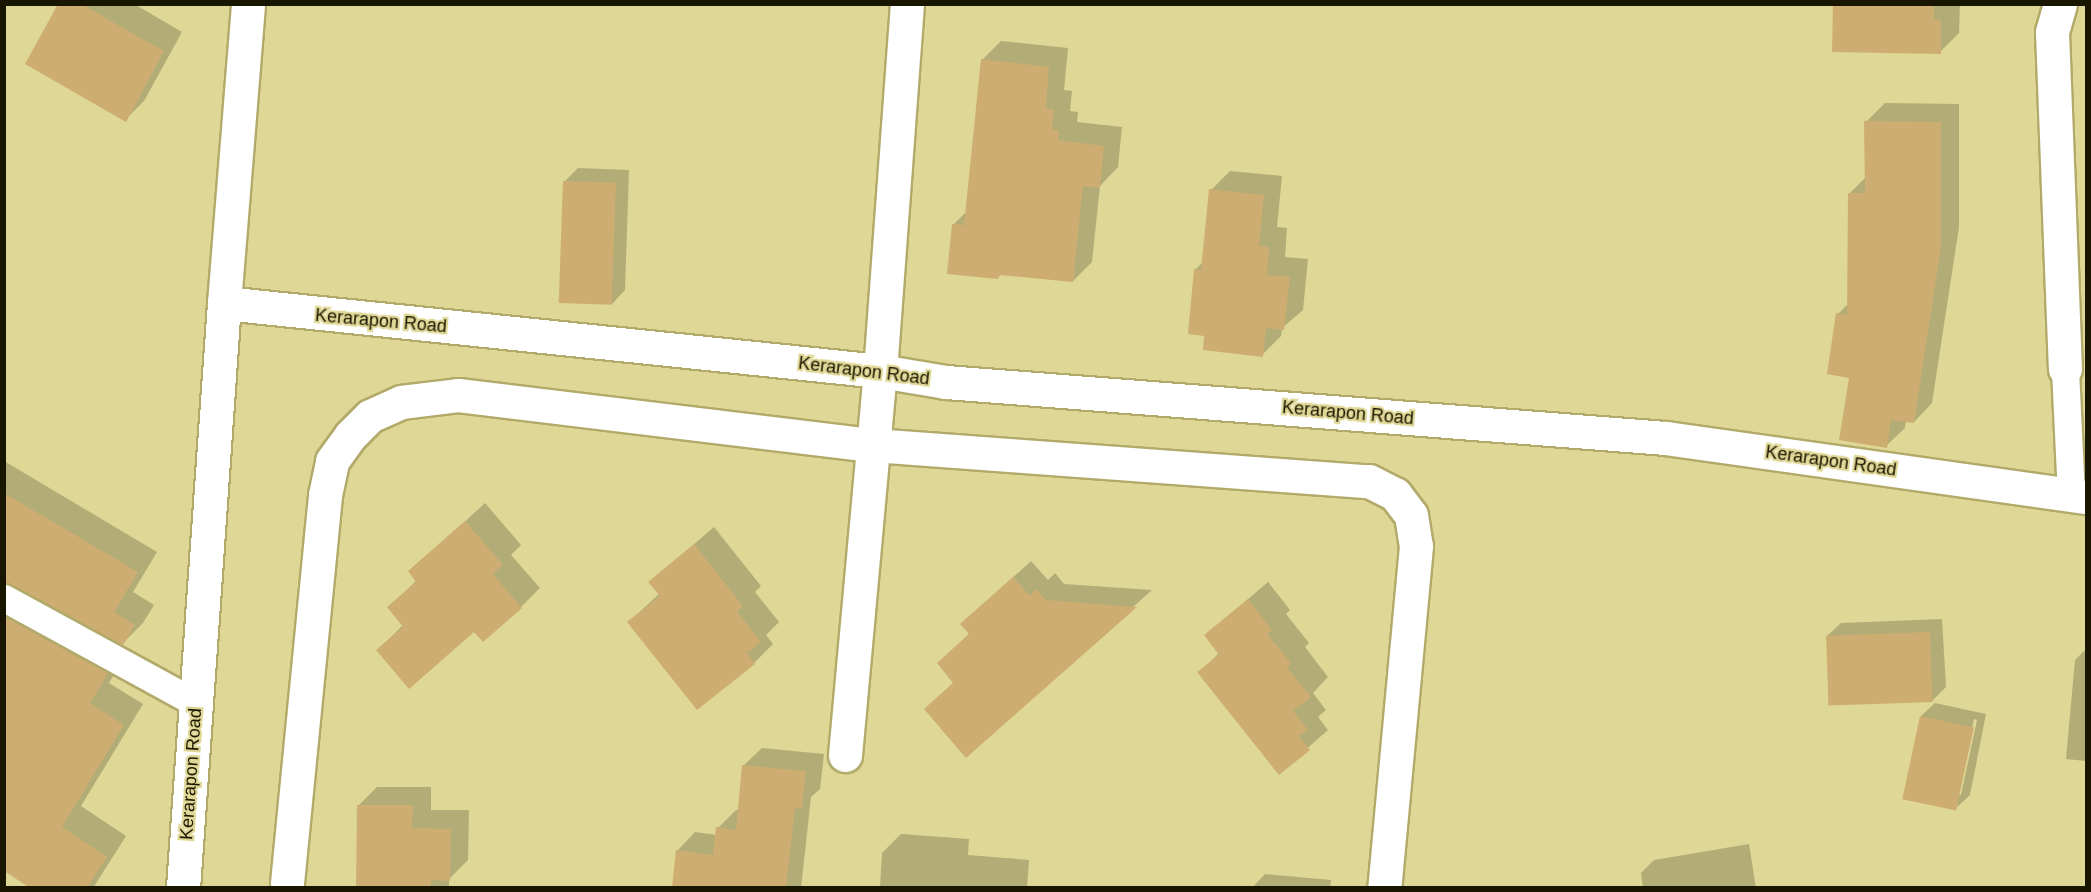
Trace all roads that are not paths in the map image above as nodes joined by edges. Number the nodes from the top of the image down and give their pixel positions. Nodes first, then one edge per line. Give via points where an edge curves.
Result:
1 (248, 4) edge
2 (907, 4) edge
3 (2060, 4) edge
4 (224, 303) junction
5 (2065, 369) joint
6 (880, 371) junction
7 (873, 445) junction
8 (2079, 496) edge
9 (4, 598) edge
10 (196, 703) junction
11 (845, 755) dead end
12 (287, 883) dead end
13 (183, 888) edge
14 (1384, 888) edge

1 - 4 street
2 - 6 street
3 - 5 street via 2052,32
4 - 6 street, Kerarapon Road
4 - 10 street, Kerarapon Road
5 - 8 lane
6 - 7 street
6 - 8 street, Kerarapon Road via 946,382 1665,438
7 - 11 street
7 - 12 street via 458,395 401,402 370,416 332,462 325,495
7 - 14 street via 1369,481 1395,494 1411,515 1416,546
9 - 10 lane
10 - 13 street, Kerarapon Road

